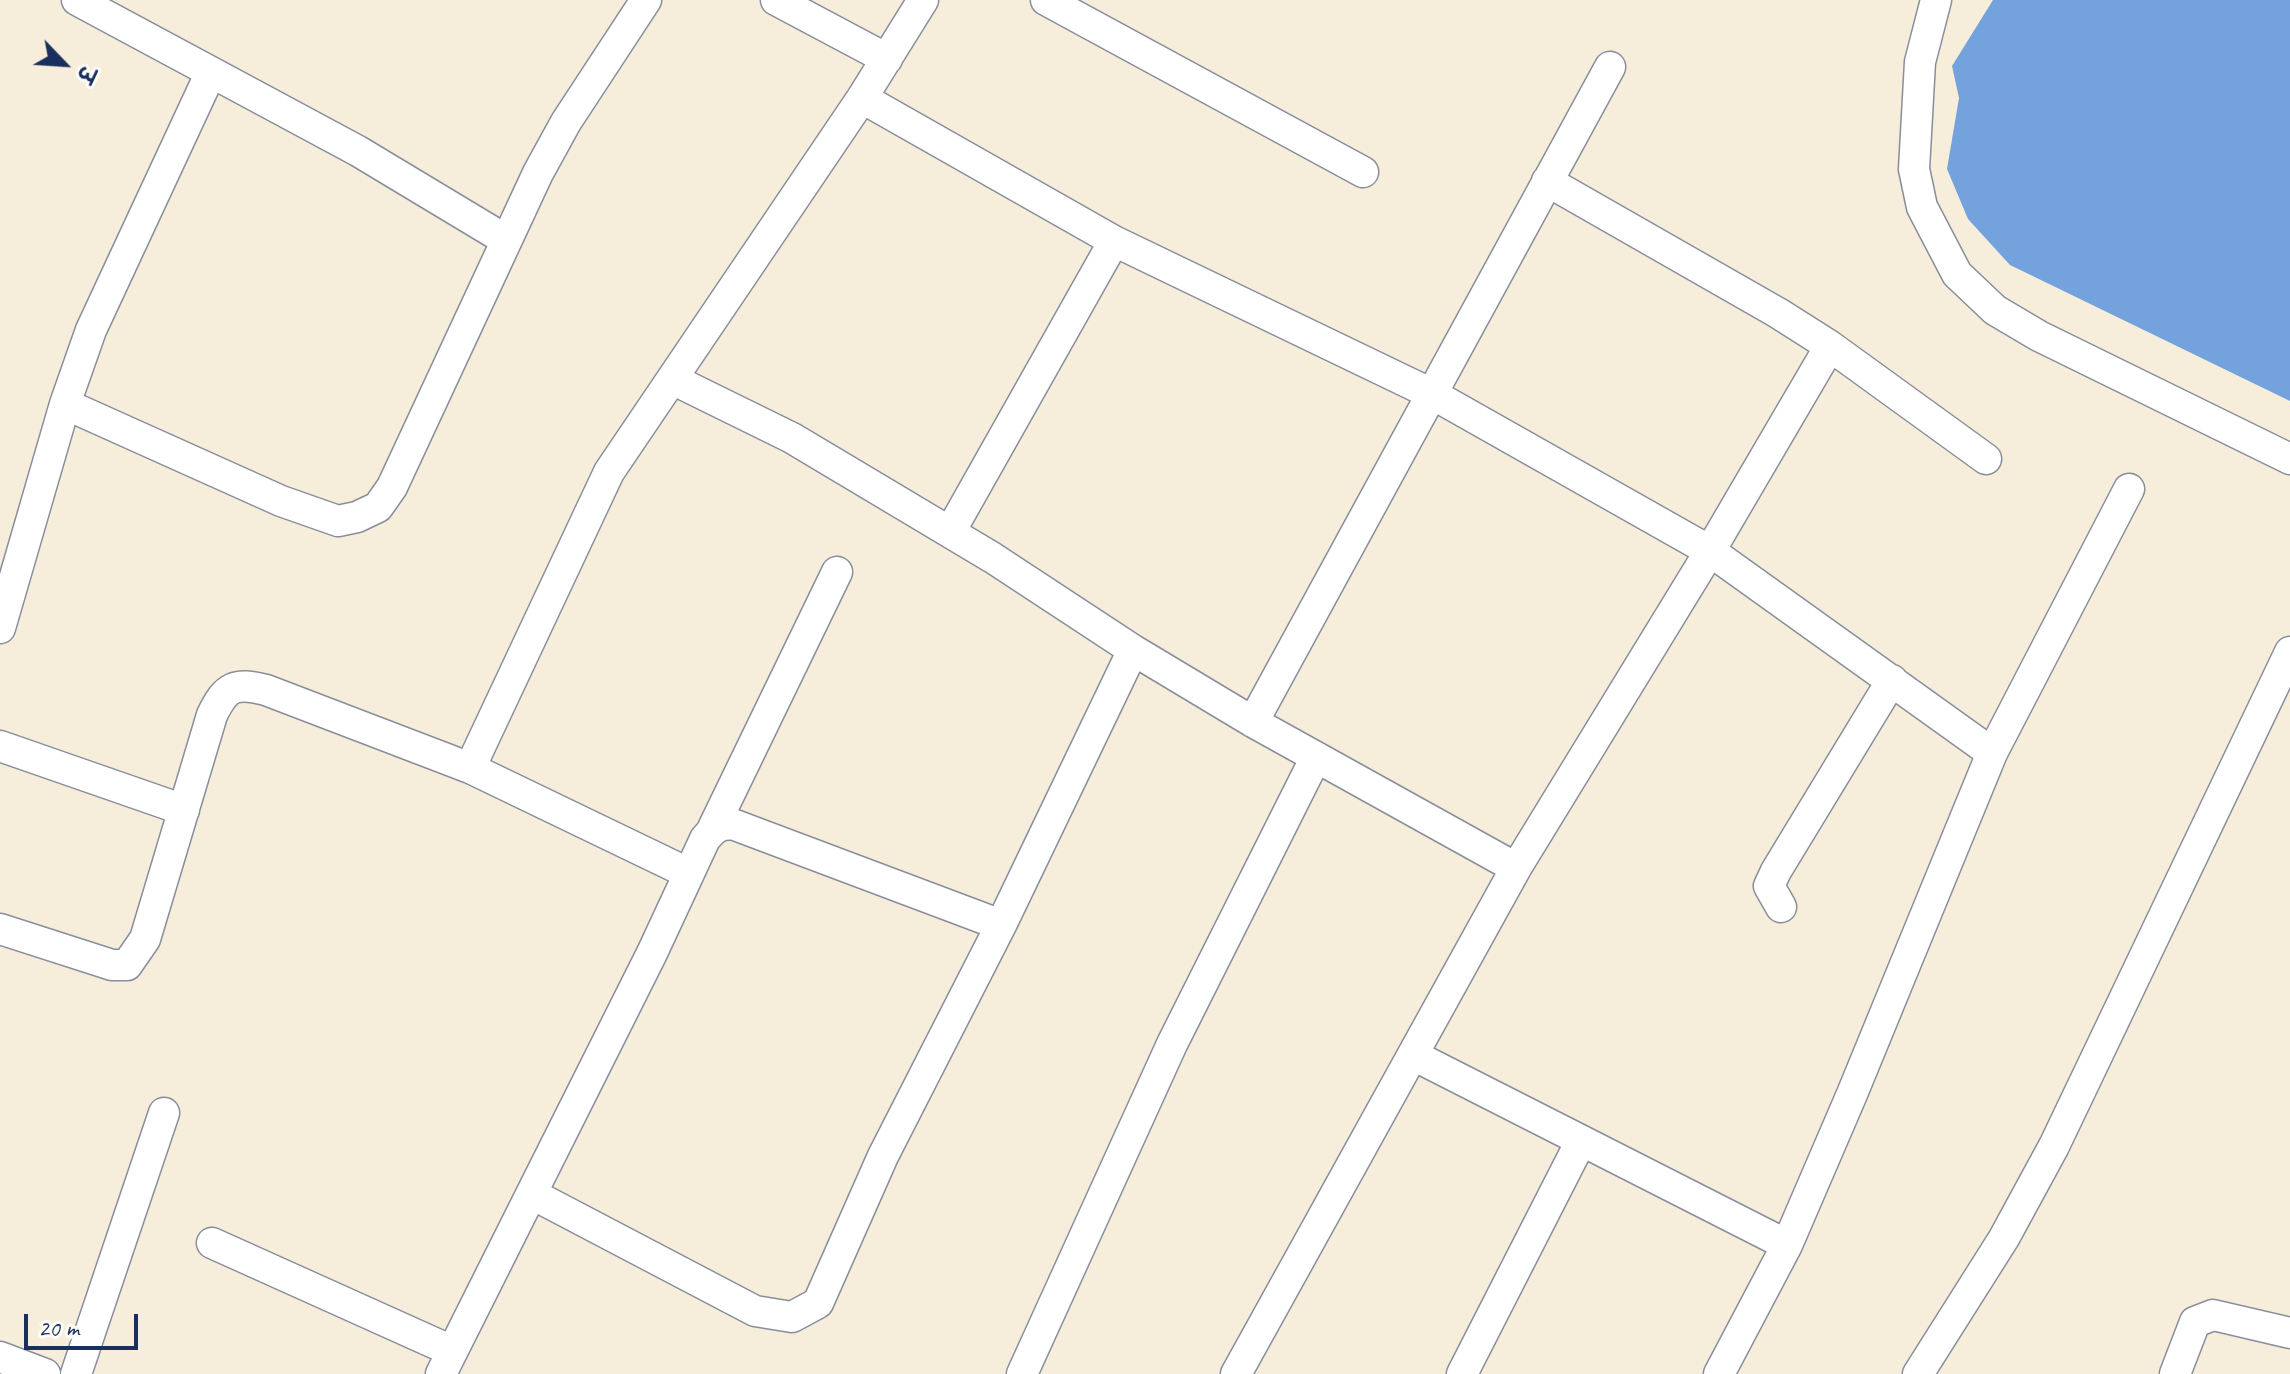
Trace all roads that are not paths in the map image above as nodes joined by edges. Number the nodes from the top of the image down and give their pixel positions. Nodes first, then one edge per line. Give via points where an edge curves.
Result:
1 (77, 0) edge
2 (646, 0) edge
3 (776, 0) edge
4 (923, 0) edge
5 (1046, 0) edge
6 (1936, 0) edge
7 (887, 59) junction
8 (1610, 67) dead end
9 (211, 72) junction
10 (862, 98) junction
11 (1363, 172) dead end
12 (1547, 181) junction
13 (506, 240) junction
14 (1114, 241) junction
15 (1830, 346) junction
16 (672, 379) junction
17 (1434, 395) junction
18 (65, 404) junction
19 (1986, 459) dead end
20 (2290, 459) edge
21 (2129, 489) dead end
22 (950, 532) junction
23 (1710, 551) junction
24 (837, 572) dead end
25 (0, 628) edge
26 (1133, 650) junction
27 (2290, 652) edge
28 (1892, 680) junction
29 (1253, 722) junction
30 (0, 746) edge
31 (1992, 753) junction
32 (1316, 757) junction
33 (470, 768) junction
34 (184, 810) junction
35 (713, 828) junction
36 (1516, 868) junction
37 (688, 873) junction
38 (1781, 907) dead end
39 (1001, 925) junction
40 (0, 929) edge
41 (1413, 1055) junction
42 (164, 1113) dead end
43 (1581, 1141) junction
44 (532, 1194) junction
45 (212, 1243) dead end
46 (1787, 1245) junction
47 (2290, 1333) edge
48 (0, 1357) edge
49 (446, 1362) edge
50 (45, 1374) edge
51 (76, 1374) edge
52 (1022, 1374) edge
53 (1236, 1374) edge
54 (1462, 1374) edge
55 (1719, 1374) edge
56 (1918, 1374) edge
57 (2175, 1374) edge

1 - 9 street
2 - 13 street via 566,122
3 - 7 street
4 - 7 street
5 - 11 street
6 - 20 street via 1920,62 1914,169 1922,207 1957,274 1995,310 2039,336
7 - 10 street
8 - 12 street
9 - 13 street via 358,151
9 - 18 street via 91,330
10 - 14 street
10 - 16 street
12 - 15 street
12 - 17 street
13 - 18 street via 392,487 378,507 357,517 338,521 281,501
14 - 17 street
14 - 22 street
15 - 19 street
15 - 23 street
16 - 22 street via 792,438
16 - 33 street via 609,472
17 - 23 street
17 - 29 street
18 - 25 street
21 - 31 street
22 - 26 street
23 - 28 street
23 - 36 street
24 - 35 street
26 - 29 street
26 - 39 street
27 - 56 street via 2054,1146 2004,1238
28 - 31 street
28 - 38 street via 1776,871 1769,886
29 - 32 street
30 - 34 street
31 - 46 street
32 - 36 street
32 - 52 street via 1172,1044
33 - 34 street via 266,690 235,687 222,694 212,715
33 - 37 street
34 - 40 street via 145,939 127,965 112,965
35 - 37 street
35 - 39 street via 735,825
36 - 41 street
37 - 44 street
39 - 44 street via 883,1156 818,1303 792,1317 755,1311
41 - 43 street
41 - 53 street
42 - 51 street
43 - 46 street
43 - 54 street
44 - 49 street
45 - 49 street
46 - 55 street
47 - 57 street via 2213,1315 2195,1322
48 - 50 street

